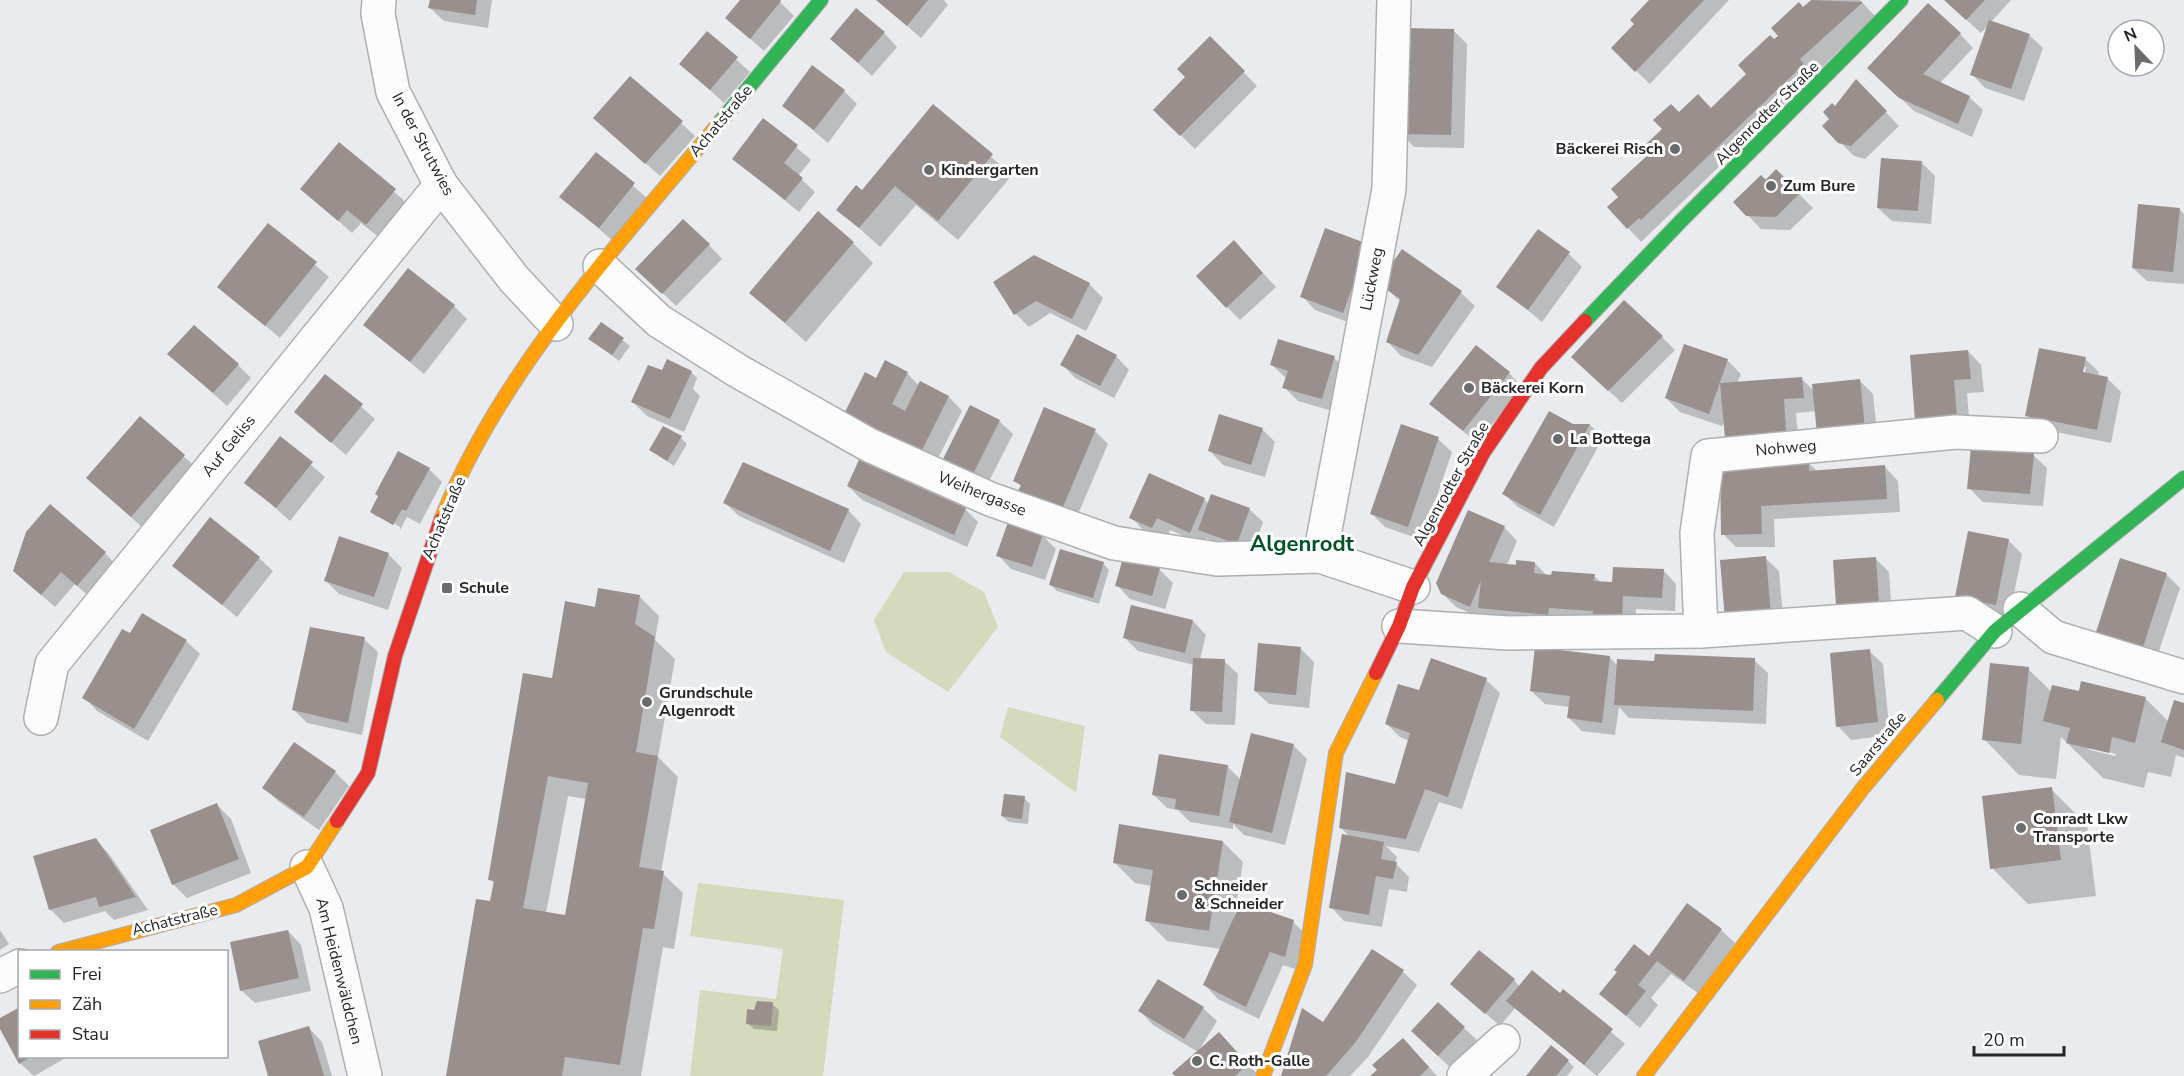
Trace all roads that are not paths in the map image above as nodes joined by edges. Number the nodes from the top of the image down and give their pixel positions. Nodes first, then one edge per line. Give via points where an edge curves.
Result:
1 (379, 0) edge
2 (821, 0) edge
3 (1394, 0) edge
4 (1901, 0) edge
5 (441, 185) junction
6 (600, 266) junction
7 (556, 324) junction
8 (2041, 436) dead end
9 (2184, 478) edge
10 (1320, 556) junction
11 (1413, 587) junction
12 (2020, 609) junction
13 (1399, 626) junction
14 (1701, 631) junction
15 (1995, 631) junction
16 (2184, 677) edge
17 (41, 718) dead end
18 (308, 867) junction
19 (62, 950) edge
20 (18, 967) edge
21 (0, 976) edge
22 (1503, 1041) dead end
23 (365, 1076) edge
24 (1263, 1076) edge
25 (1464, 1076) edge
26 (1644, 1076) edge

1 - 5 street, In der Strutwies via 378,14 393,92
2 - 6 street, Achatstraße
3 - 10 street, Lückweg via 1389,189
4 - 11 street, Algenrodter Straße via 1541,368 1483,453
5 - 7 street, In der Strutwies via 514,279
5 - 17 street, Auf Geliss via 52,664
6 - 7 street, Achatstraße
6 - 10 street, Weihergasse via 660,321 738,371 869,445 990,499 1114,543 1217,559
7 - 18 street, Achatstraße via 467,462 419,579 395,656 368,772
8 - 14 street, Nohweg via 1956,432 1708,456 1697,533
9 - 12 street, Saarstraße
10 - 11 street, Weihergasse
11 - 13 street, Algenrodter Straße
12 - 15 street, Saarstraße
12 - 16 street via 2053,637
13 - 14 street via 1508,633
13 - 24 street, Algenrodter Straße via 1336,753 1305,965
14 - 15 street via 1967,613
15 - 26 street, Saarstraße via 1863,788
18 - 19 street, Achatstraße via 236,905
18 - 23 street, Am Heidenwäldchen via 326,908
20 - 21 street
22 - 25 street

